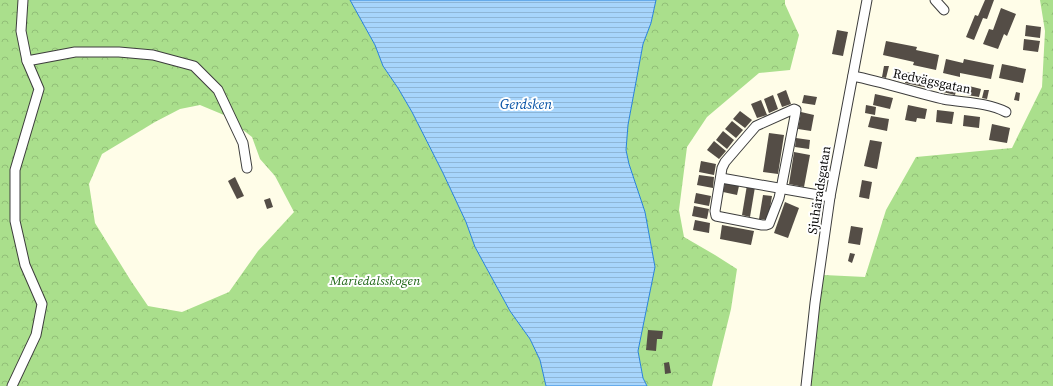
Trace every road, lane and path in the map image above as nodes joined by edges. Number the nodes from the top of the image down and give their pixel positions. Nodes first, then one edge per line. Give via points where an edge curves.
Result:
1 (23, 0) edge
2 (867, 0) edge
3 (935, 0) edge
4 (944, 10) dead end
5 (27, 61) junction
6 (853, 76) junction
7 (1006, 112) dead end
8 (247, 168) dead end
9 (721, 178) junction
10 (781, 189) junction
11 (830, 197) junction
12 (12, 386) edge
13 (806, 386) edge

1 - 5 street via 21,31
2 - 6 street, Sjuhäradsgatan
3 - 4 street
5 - 8 street via 75,52 119,52 153,55 194,66 218,90 243,144
5 - 12 street via 39,89 15,170 15,221 25,265 42,304 36,335
6 - 7 street, Redvägsgatan via 946,100 988,105
6 - 11 street, Sjuhäradsgatan
9 - 10 street
9 - 10 street via 716,216 766,226 769,224
9 - 10 street via 725,162 756,126 794,109 796,110
10 - 11 street
11 - 13 street, Sjuhäradsgatan

